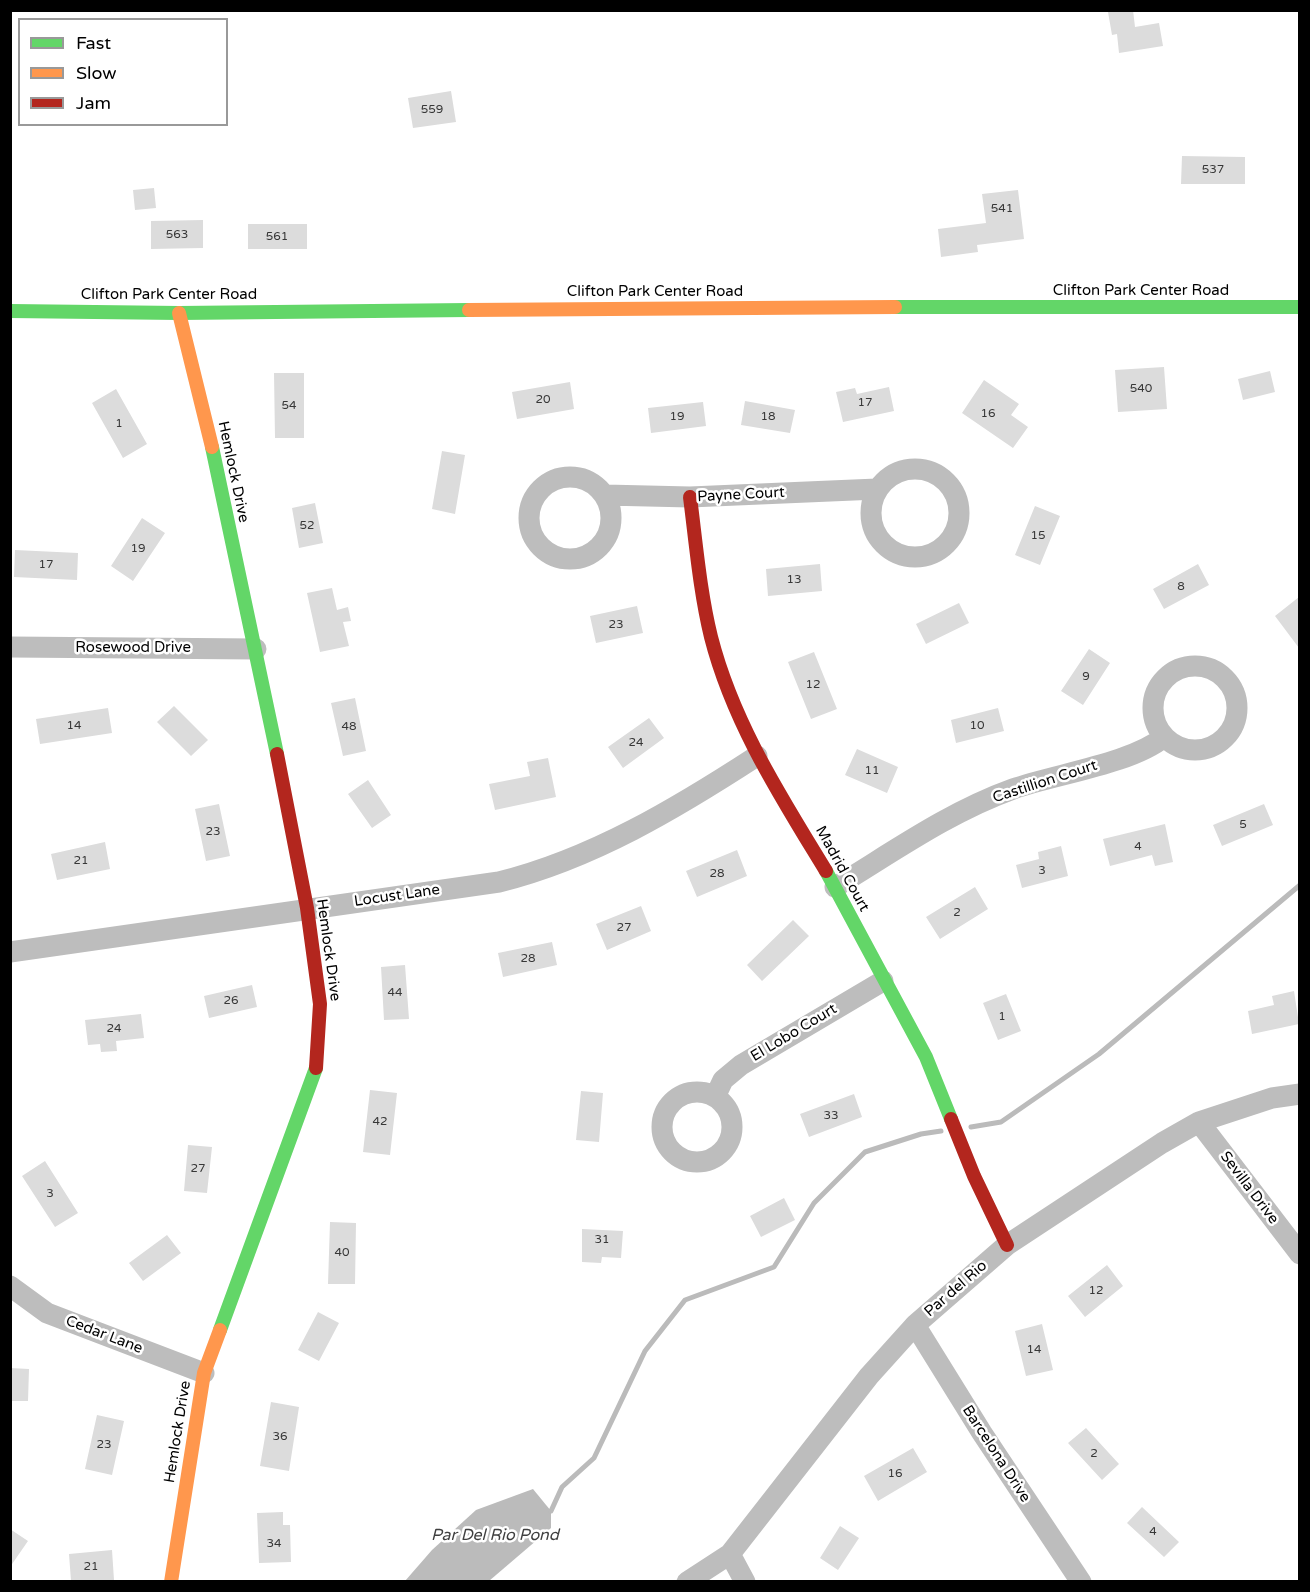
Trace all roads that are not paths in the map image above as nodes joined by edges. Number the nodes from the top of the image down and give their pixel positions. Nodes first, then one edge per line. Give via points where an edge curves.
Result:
1 (1299, 307) edge
2 (10, 311) edge
3 (179, 313) junction
4 (877, 489) junction
5 (605, 495) dead end
6 (690, 497) junction
7 (10, 646) edge
8 (256, 650) junction
9 (1164, 737) junction
10 (757, 756) junction
11 (835, 887) junction
12 (307, 908) junction
13 (10, 952) edge
14 (883, 981) junction
15 (1299, 1094) edge
16 (715, 1097) dead end
17 (1199, 1122) junction
18 (1007, 1245) junction
19 (1299, 1254) edge
20 (10, 1286) edge
21 (915, 1325) junction
22 (204, 1373) junction
23 (730, 1554) junction
24 (171, 1581) edge
25 (687, 1581) edge
26 (745, 1581) edge
27 (1081, 1581) edge

1 - 3 street, Clifton Park Center Road via 717,307
2 - 3 street, Clifton Park Center Road
3 - 8 street, Hemlock Drive
4 - 4 street via 871,509 874,531 896,553 928,556 953,536 959,506 943,478 913,468 893,475
4 - 6 street, Payne Court
5 - 6 street, Payne Court
6 - 10 street, Madrid Court via 712,640
7 - 8 street, Rosewood Drive
8 - 12 street, Hemlock Drive
9 - 9 street via 1153,708 1158,688 1172,672 1192,666 1213,670 1229,682 1238,710 1227,737 1210,748 1190,751
9 - 11 street, Castillion Court via 1143,752 1012,790 953,816
10 - 11 street, Madrid Court
10 - 12 street, Locust Lane via 697,794 574,859 536,873 499,882
11 - 14 street, Madrid Court
12 - 13 street, Locust Lane
12 - 22 street, Hemlock Drive via 320,1004 317,1066
14 - 16 street, El Lobo Court via 741,1065 723,1080
14 - 18 street, Madrid Court via 926,1057
15 - 17 street, Par del Rio
17 - 18 street, Par del Rio
17 - 19 street, Sevilla Drive
18 - 21 street, Par del Rio
20 - 22 street, Cedar Lane via 46,1313
21 - 23 street, Par del Rio via 869,1376
21 - 27 street, Barcelona Drive
22 - 24 street, Hemlock Drive
23 - 25 street, Par del Rio
23 - 26 street

